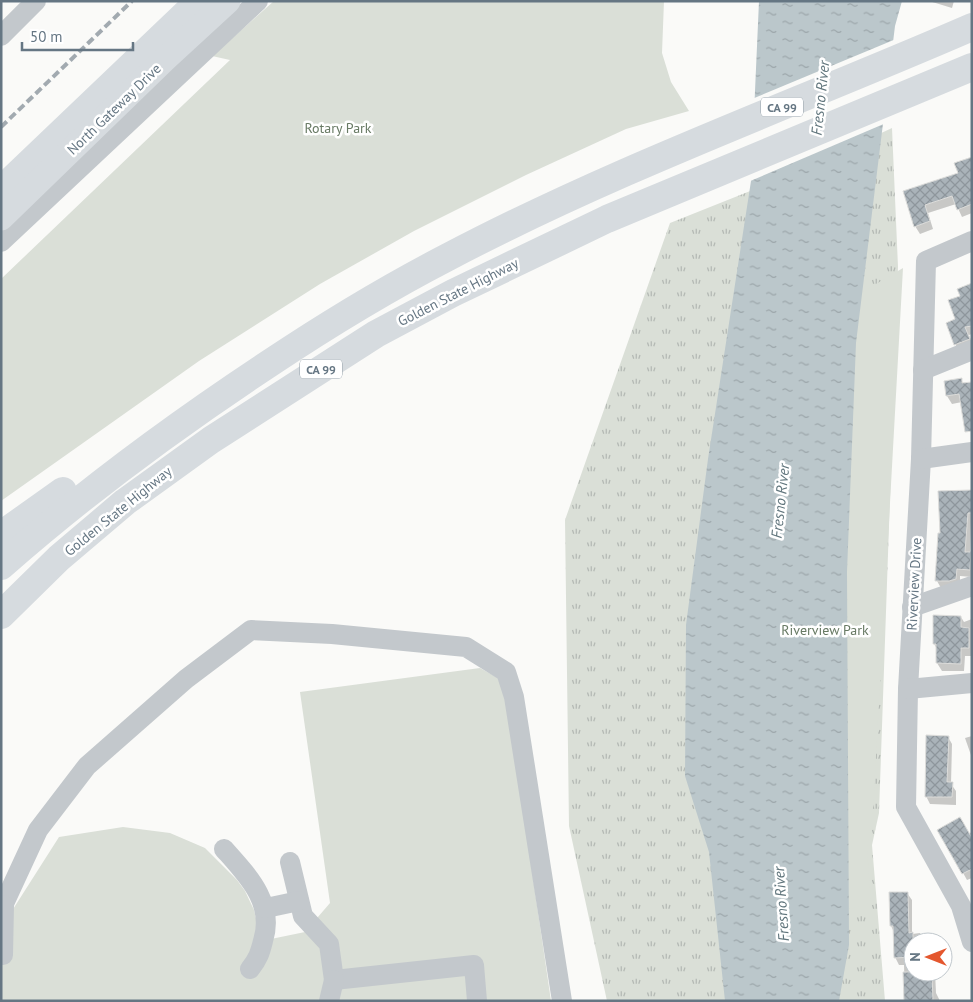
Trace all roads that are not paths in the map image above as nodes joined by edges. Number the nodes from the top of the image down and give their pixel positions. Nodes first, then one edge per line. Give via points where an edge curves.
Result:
1 (197, 1) edge
2 (228, 1) edge
3 (256, 2) edge
4 (26, 5) edge
5 (964, 30) edge
6 (1, 36) edge
7 (963, 71) edge
8 (1, 188) edge
9 (1, 218) edge
10 (972, 241) edge
11 (1, 242) edge
12 (972, 350) edge
13 (923, 370) junction
14 (199, 409) junction
15 (972, 452) edge
16 (921, 459) junction
17 (1, 536) edge
18 (59, 558) junction
19 (1, 566) edge
20 (972, 586) edge
21 (912, 607) junction
22 (1, 615) edge
23 (1, 629) edge
24 (972, 683) edge
25 (908, 689) junction
26 (224, 849) dead end
27 (290, 862) dead end
28 (299, 902) junction
29 (967, 904) edge
30 (3, 908) edge
31 (266, 908) junction
32 (972, 942) edge
33 (3, 955) dead end
34 (250, 969) dead end
35 (334, 980) junction
36 (329, 1001) edge
37 (477, 1001) edge
38 (562, 1001) edge

1 - 8 main road, North Gateway Drive
2 - 9 main road, North Gateway Drive
3 - 11 street
4 - 6 street
5 - 14 highway, CA 99 via 608,180 505,228 388,289
7 - 18 highway, Golden State Highway / CA 99 via 607,219 453,292 376,334 219,435 125,502
10 - 13 street, Riverview Drive via 926,261
12 - 13 street
13 - 16 street, Riverview Drive
14 - 17 highway via 55,496
14 - 19 highway, CA 99 via 52,521
15 - 16 street
16 - 21 street, Riverview Drive
18 - 22 highway, Golden State Highway / CA 99
18 - 23 highway
20 - 21 street
21 - 25 street, Riverview Drive
24 - 25 street
25 - 29 street, Riverview Drive via 906,808
26 - 31 street via 249,877
27 - 28 street
28 - 31 street
28 - 35 street via 303,916 329,944
29 - 32 street, Riverview Drive
30 - 33 street
30 - 38 street via 38,830 87,766 186,679 252,630 332,634 466,648 506,672 514,697
31 - 34 street via 267,930 258,960
35 - 36 street
35 - 37 street via 474,965

